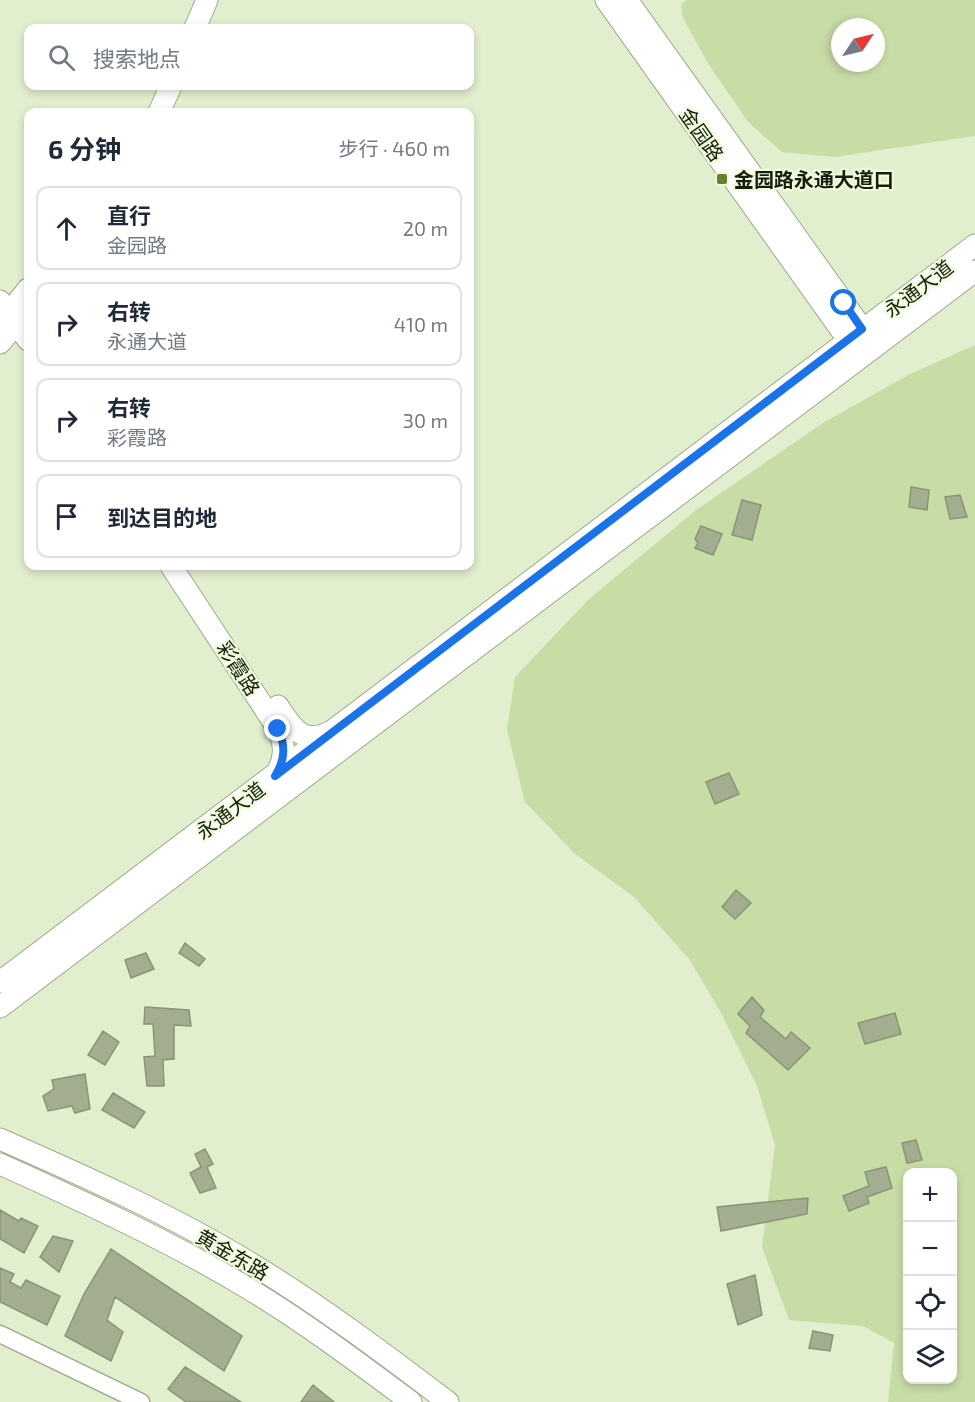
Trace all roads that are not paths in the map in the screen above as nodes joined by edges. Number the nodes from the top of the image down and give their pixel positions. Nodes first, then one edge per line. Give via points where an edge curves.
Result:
1 (207, 0) edge
2 (221, 0) edge
3 (606, 0) edge
4 (627, 0) edge
5 (197, 24) edge
6 (212, 24) edge
7 (169, 90) edge
8 (184, 90) edge
9 (161, 108) edge
10 (176, 108) edge
11 (975, 245) edge
12 (975, 271) edge
13 (24, 296) edge
14 (892, 307) junction
15 (837, 309) junction
16 (9, 323) edge
17 (861, 343) junction
18 (24, 350) edge
19 (822, 359) junction
20 (174, 570) edge
21 (187, 570) edge
22 (336, 729) junction
23 (275, 776) junction
24 (0, 982) edge
25 (0, 1007) edge
26 (0, 1139) edge
27 (0, 1164) edge
28 (0, 1334) edge
29 (141, 1402) edge
30 (411, 1402) edge
31 (448, 1402) edge

1 - 5 main road
2 - 6 main road
3 - 15 main road, 金园路
4 - 15 main road, 金园路
7 - 9 main road
8 - 10 main road
11 - 14 main road, 永通大道
12 - 17 main road, 永通大道
13 - 16 main road
14 - 15 main road via 874,314
14 - 17 main road, 永通大道
15 - 17 main road, 金园路
15 - 19 main road via 832,340
16 - 18 main road
17 - 19 main road, 永通大道
17 - 25 main road, 永通大道
19 - 22 main road, 永通大道
20 - 23 main road, 彩霞路 via 282,737 284,755
21 - 22 main road, 彩霞路 via 293,728 312,737
22 - 23 main road, 永通大道
23 - 24 main road, 永通大道
26 - 31 main road, 黄金东路 via 142,1205 241,1257 330,1315
27 - 30 main road, 黄金东路 via 146,1233 251,1290
28 - 29 street

